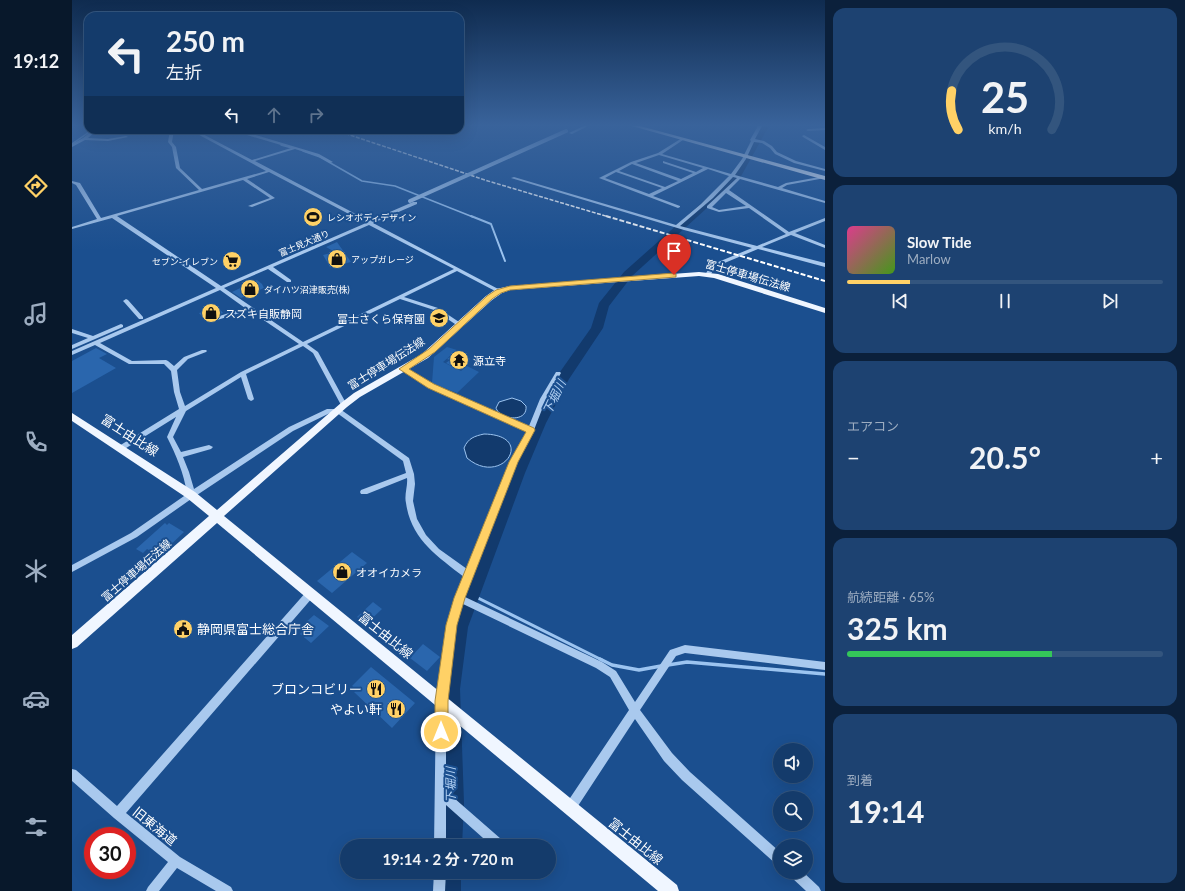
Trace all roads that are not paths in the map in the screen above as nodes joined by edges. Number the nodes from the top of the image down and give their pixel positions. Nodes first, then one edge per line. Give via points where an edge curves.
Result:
1 (178, 168) edge
2 (263, 168) edge
3 (489, 168) edge
4 (624, 168) edge
5 (643, 168) edge
6 (680, 168) edge
7 (707, 168) joint
8 (738, 168) edge
9 (787, 168) edge
10 (269, 171) junction
11 (616, 171) junction
12 (696, 173) junction
13 (732, 175) junction
14 (740, 177) junction
15 (243, 178) junction
16 (513, 178) dead end
17 (824, 178) edge
18 (680, 180) junction
19 (72, 182) edge
20 (665, 188) junction
21 (780, 188) junction
22 (201, 190) junction
23 (727, 191) junction
24 (649, 196) junction
25 (825, 202) edge
26 (250, 206) dead end
27 (678, 207) dead end
28 (749, 207) junction
29 (113, 216) junction
30 (825, 219) edge
31 (100, 220) junction
32 (368, 222) junction
33 (677, 226) junction
34 (72, 228) edge
35 (790, 233) junction
36 (759, 247) junction
37 (825, 247) edge
38 (825, 265) edge
39 (269, 267) junction
40 (458, 269) junction
41 (708, 274) junction
42 (289, 281) dead end
43 (218, 287) junction
44 (499, 291) junction
45 (399, 297) junction
46 (126, 301) dead end
47 (250, 308) junction
48 (825, 311) edge
49 (141, 318) junction
50 (212, 320) dead end
51 (460, 325) junction
52 (72, 331) edge
53 (94, 340) junction
54 (303, 344) junction
55 (72, 347) edge
56 (204, 352) dead end
57 (72, 353) edge
58 (404, 369) junction
59 (174, 370) junction
60 (243, 373) junction
61 (558, 373) dead end
62 (251, 399) dead end
63 (341, 408) junction
64 (183, 410) junction
65 (72, 416) edge
66 (531, 430) junction
67 (209, 447) dead end
68 (121, 448) junction
69 (180, 455) junction
70 (410, 474) junction
71 (364, 492) dead end
72 (191, 494) junction
73 (218, 516) junction
74 (72, 569) edge
75 (468, 575) junction
76 (310, 594) junction
77 (459, 598) junction
78 (72, 643) edge
79 (825, 666) edge
80 (441, 701) junction
81 (635, 711) junction
82 (72, 774) edge
83 (441, 794) junction
84 (570, 808) junction
85 (118, 814) junction
86 (440, 839) edge
87 (493, 839) edge
88 (773, 854) edge
89 (176, 861) junction
90 (440, 879) edge
91 (802, 879) edge
92 (152, 891) edge
93 (227, 891) edge
94 (439, 891) edge
95 (671, 891) edge
96 (815, 891) edge

1 - 22 street
2 - 10 street
3 - 32 street, 富士見大通り
4 - 11 street
5 - 18 street
6 - 12 street
7 - 12 street
7 - 13 street
8 - 13 street
9 - 17 main road
10 - 15 street
10 - 32 street
11 - 20 street
11 - 24 street via 600,178
12 - 18 street
13 - 14 street
13 - 33 street
14 - 21 street
14 - 23 street
15 - 22 street
15 - 26 street via 273,198
16 - 33 street
17 - 21 street via 786,184
18 - 20 street
19 - 31 street via 78,184
20 - 24 street
21 - 25 street
22 - 29 street
23 - 28 street
23 - 28 street via 709,207 719,211
24 - 27 street
28 - 35 street
29 - 31 street
29 - 43 street
30 - 35 street
31 - 34 street
32 - 39 street, 富士見大通り
32 - 40 street
32 - 43 street, 富士見大通り
33 - 36 street
35 - 36 street
35 - 37 street
36 - 38 street
36 - 41 street via 712,266
39 - 42 street
39 - 43 street, 富士見大通り
40 - 44 street
40 - 45 street
41 - 44 main road, 富士停車場伝法線 via 510,288
41 - 48 main road, 富士停車場伝法線
43 - 47 street
43 - 49 street, 富士見大通り
43 - 53 street, 富士見大通り
44 - 51 main road, 富士停車場伝法線
45 - 51 street via 436,309
45 - 54 street
46 - 49 street
47 - 50 street
47 - 54 street
49 - 53 street, 富士見大通り
51 - 58 main road, 富士停車場伝法線 via 426,356
52 - 53 street
53 - 55 street, 富士見大通り
53 - 57 street, 富士見大通り
53 - 59 street via 131,363 166,362
54 - 60 street
54 - 63 street via 315,352
56 - 59 street via 186,358
58 - 63 main road, 富士停車場伝法線 via 357,395
58 - 66 street via 431,386
59 - 64 street
60 - 62 street
60 - 64 street
61 - 66 street via 543,399
63 - 70 street via 406,460
63 - 72 street via 291,429
63 - 73 main road, 富士停車場伝法線
64 - 68 street
64 - 69 street via 170,437
65 - 68 main road, 富士由比線
66 - 75 street via 514,462
67 - 69 street
68 - 72 main road, 富士由比線
69 - 72 street via 189,479
70 - 71 street
70 - 75 street via 409,501 413,519 423,538
72 - 73 main road, 富士由比線
72 - 74 street via 134,535
73 - 76 main road, 富士由比線
73 - 78 main road, 富士停車場伝法線
75 - 77 street
76 - 80 main road, 富士由比線
76 - 85 street
77 - 80 street via 452,625
77 - 81 street via 599,665 613,674
79 - 81 street via 685,649 673,653
80 - 83 street
80 - 84 main road, 富士由比線
81 - 84 street
81 - 88 street via 681,771
82 - 85 street, 旧東海道
83 - 86 street
83 - 87 street
84 - 95 main road, 富士由比線
85 - 89 street, 旧東海道
89 - 92 street
89 - 93 street, 旧東海道
90 - 94 street
91 - 96 street

